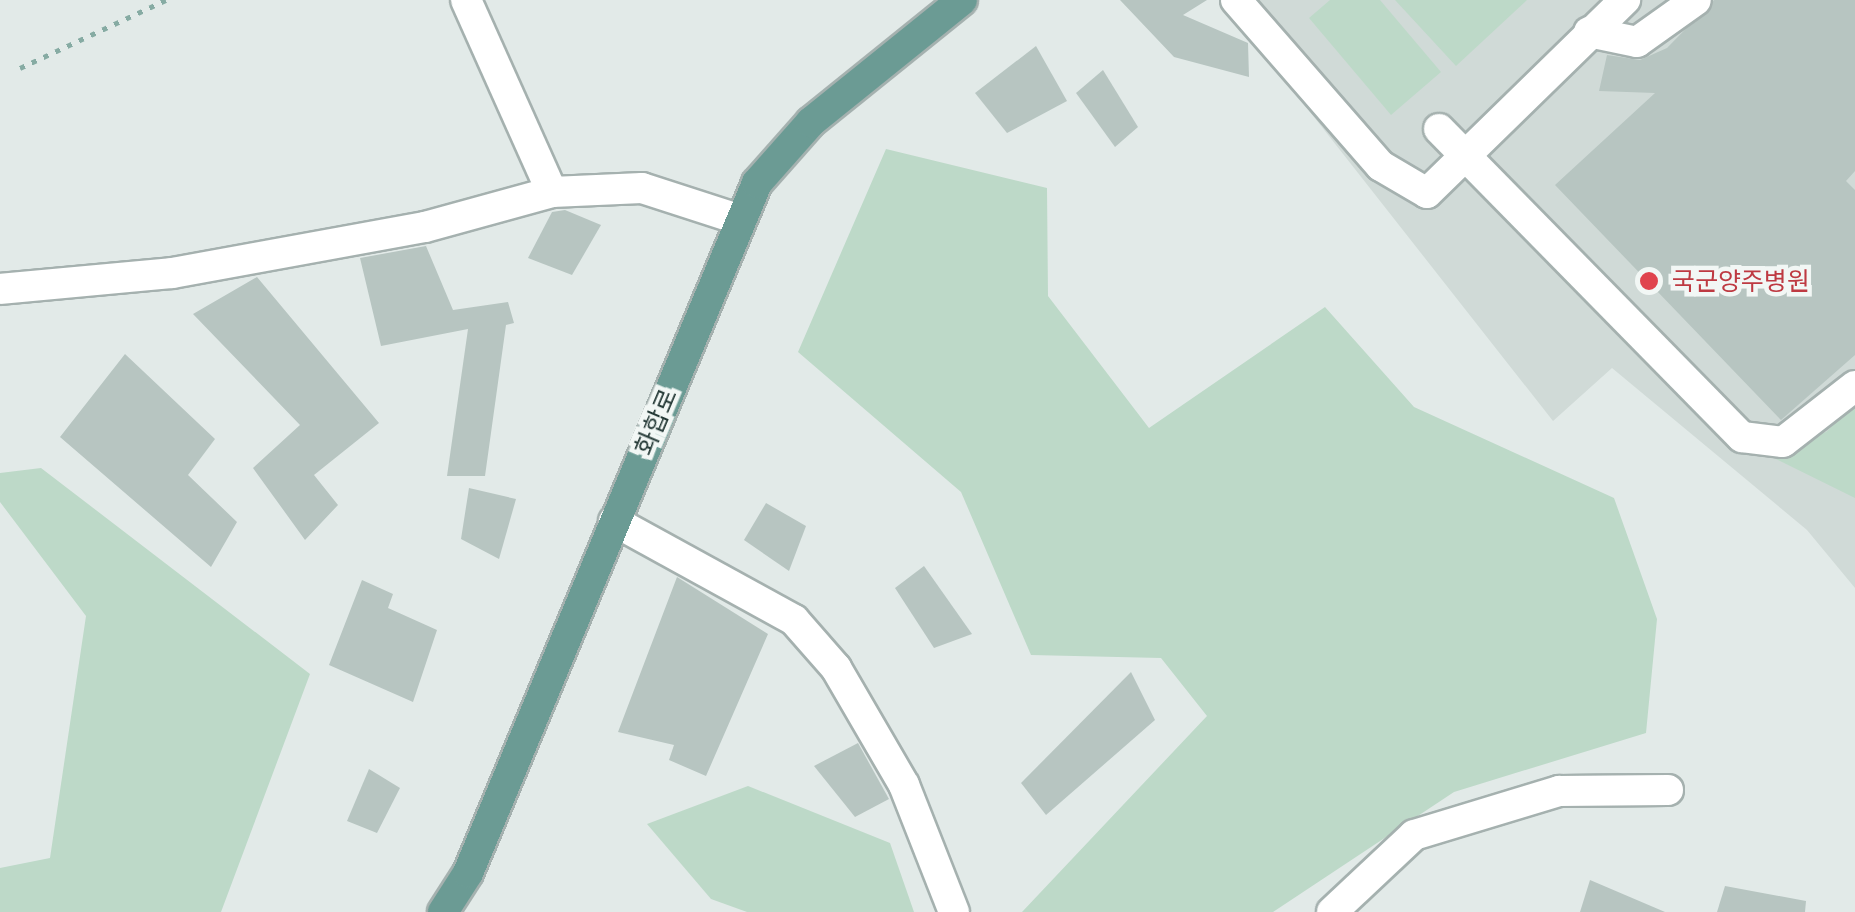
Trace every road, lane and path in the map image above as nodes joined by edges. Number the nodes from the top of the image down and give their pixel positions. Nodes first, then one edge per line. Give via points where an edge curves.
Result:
1 (166, 0) edge
2 (466, 0) edge
3 (962, 0) edge
4 (1236, 0) edge
5 (1624, 0) edge
6 (1696, 0) edge
7 (1589, 32) junction
8 (20, 68) dead end
9 (1439, 128) dead end
10 (1465, 162) junction
11 (552, 192) junction
12 (742, 220) junction
13 (0, 288) edge
14 (1855, 386) edge
15 (614, 522) junction
16 (1668, 790) dead end
17 (443, 912) edge
18 (954, 912) edge
19 (1332, 912) edge

1 - 8 path
2 - 11 street
3 - 12 main road, 화합로 via 812,122 757,183
4 - 10 street via 1410,191 1436,190
5 - 7 street
6 - 7 street via 1637,42
7 - 10 street
9 - 10 street
10 - 14 street via 1742,437 1783,442
11 - 12 street via 642,188
11 - 13 street via 425,227 172,273
12 - 15 main road, 화합로
15 - 17 main road, 화합로 via 468,873
15 - 18 street via 804,632 904,785
16 - 19 street via 1559,791 1414,835

